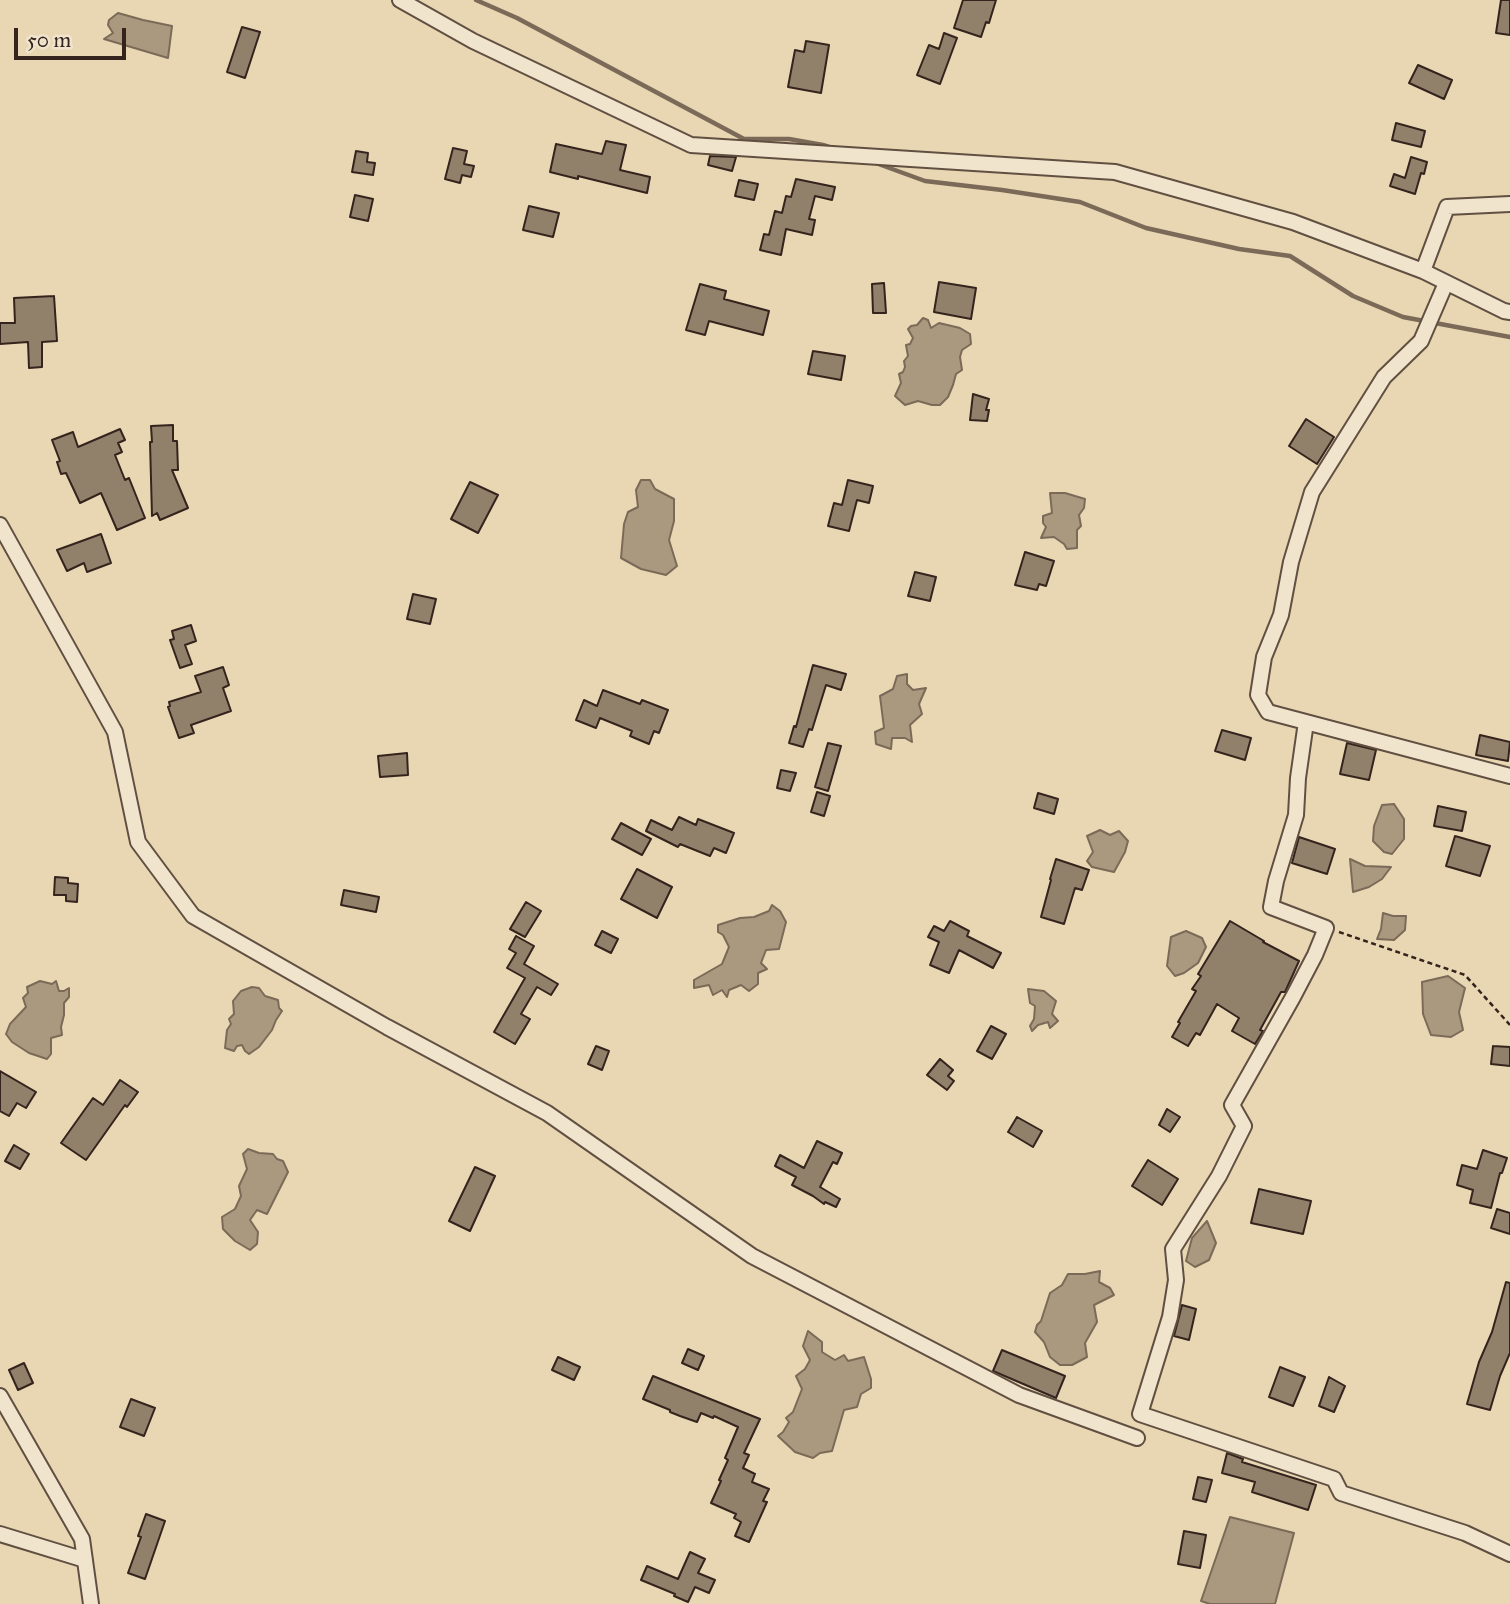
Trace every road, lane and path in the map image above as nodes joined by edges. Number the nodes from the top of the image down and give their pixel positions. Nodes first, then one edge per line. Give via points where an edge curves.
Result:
1 (400, 0) edge
2 (1510, 204) edge
3 (1423, 271) junction
4 (1446, 283) junction
5 (1510, 312) edge
6 (0, 525) edge
7 (1306, 722) junction
8 (1510, 776) edge
9 (1326, 928) junction
10 (1510, 1026) edge
11 (0, 1396) edge
12 (1137, 1438) dead end
13 (0, 1534) edge
14 (1510, 1554) edge
15 (85, 1560) junction
16 (91, 1604) edge

1 - 3 street via 473,41 691,145 1115,172 1293,222
2 - 3 street via 1447,207
3 - 4 street
4 - 5 street
4 - 7 street via 1421,341 1384,377 1312,492 1281,615 1264,657 1258,695 1268,712
6 - 12 street via 115,732 138,842 193,916 547,1114 752,1256 1019,1395
7 - 8 street
7 - 9 street via 1296,814 1272,907
9 - 10 path via 1465,975
9 - 14 street via 1232,1105 1244,1126 1173,1249 1176,1280 1170,1317 1140,1414 1334,1479 1341,1493 1465,1533
11 - 15 street via 82,1539
13 - 15 street
15 - 16 street

